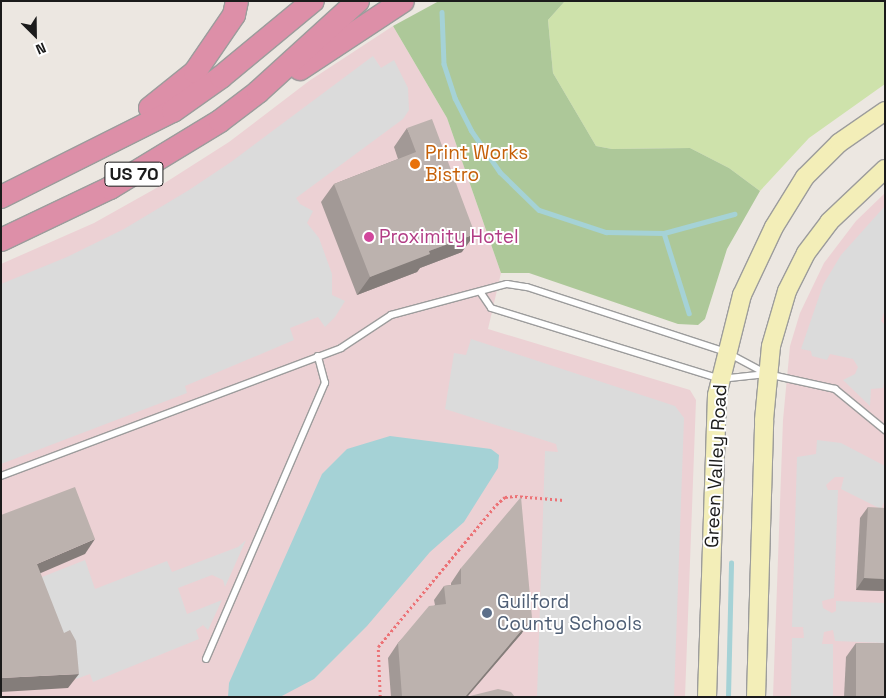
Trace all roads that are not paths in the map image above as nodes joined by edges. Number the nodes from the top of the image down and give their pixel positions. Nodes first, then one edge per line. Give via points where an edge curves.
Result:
1 (237, 1) edge
2 (313, 1) edge
3 (358, 1) edge
4 (403, 1) edge
5 (258, 92) junction
6 (885, 111) edge
7 (100, 150) junction
8 (885, 169) edge
9 (1, 197) edge
10 (1, 240) edge
11 (481, 292) junction
12 (726, 352) junction
13 (318, 356) junction
14 (767, 374) junction
15 (720, 379) junction
16 (885, 430) edge
17 (1, 476) edge
18 (206, 659) dead end
19 (707, 697) edge
20 (756, 697) edge

1 - 7 highway via 231,20 195,72
2 - 7 highway, US 70 via 173,111
3 - 5 highway, US 70
4 - 5 highway via 304,67
5 - 10 highway, US 70 via 168,155
6 - 12 main road, Green Valley Road via 840,144 805,178 774,227 742,295
7 - 9 highway, US 70
8 - 14 main road via 829,222 806,253 787,291 771,346
11 - 12 lane via 507,284 527,287
11 - 13 lane via 424,304 391,316 341,348
11 - 15 lane via 491,308
12 - 14 lane
12 - 15 main road, Green Valley Road
13 - 17 lane
13 - 18 lane via 325,383
14 - 15 lane
14 - 16 lane via 835,389
14 - 20 main road
15 - 19 main road, Green Valley Road

